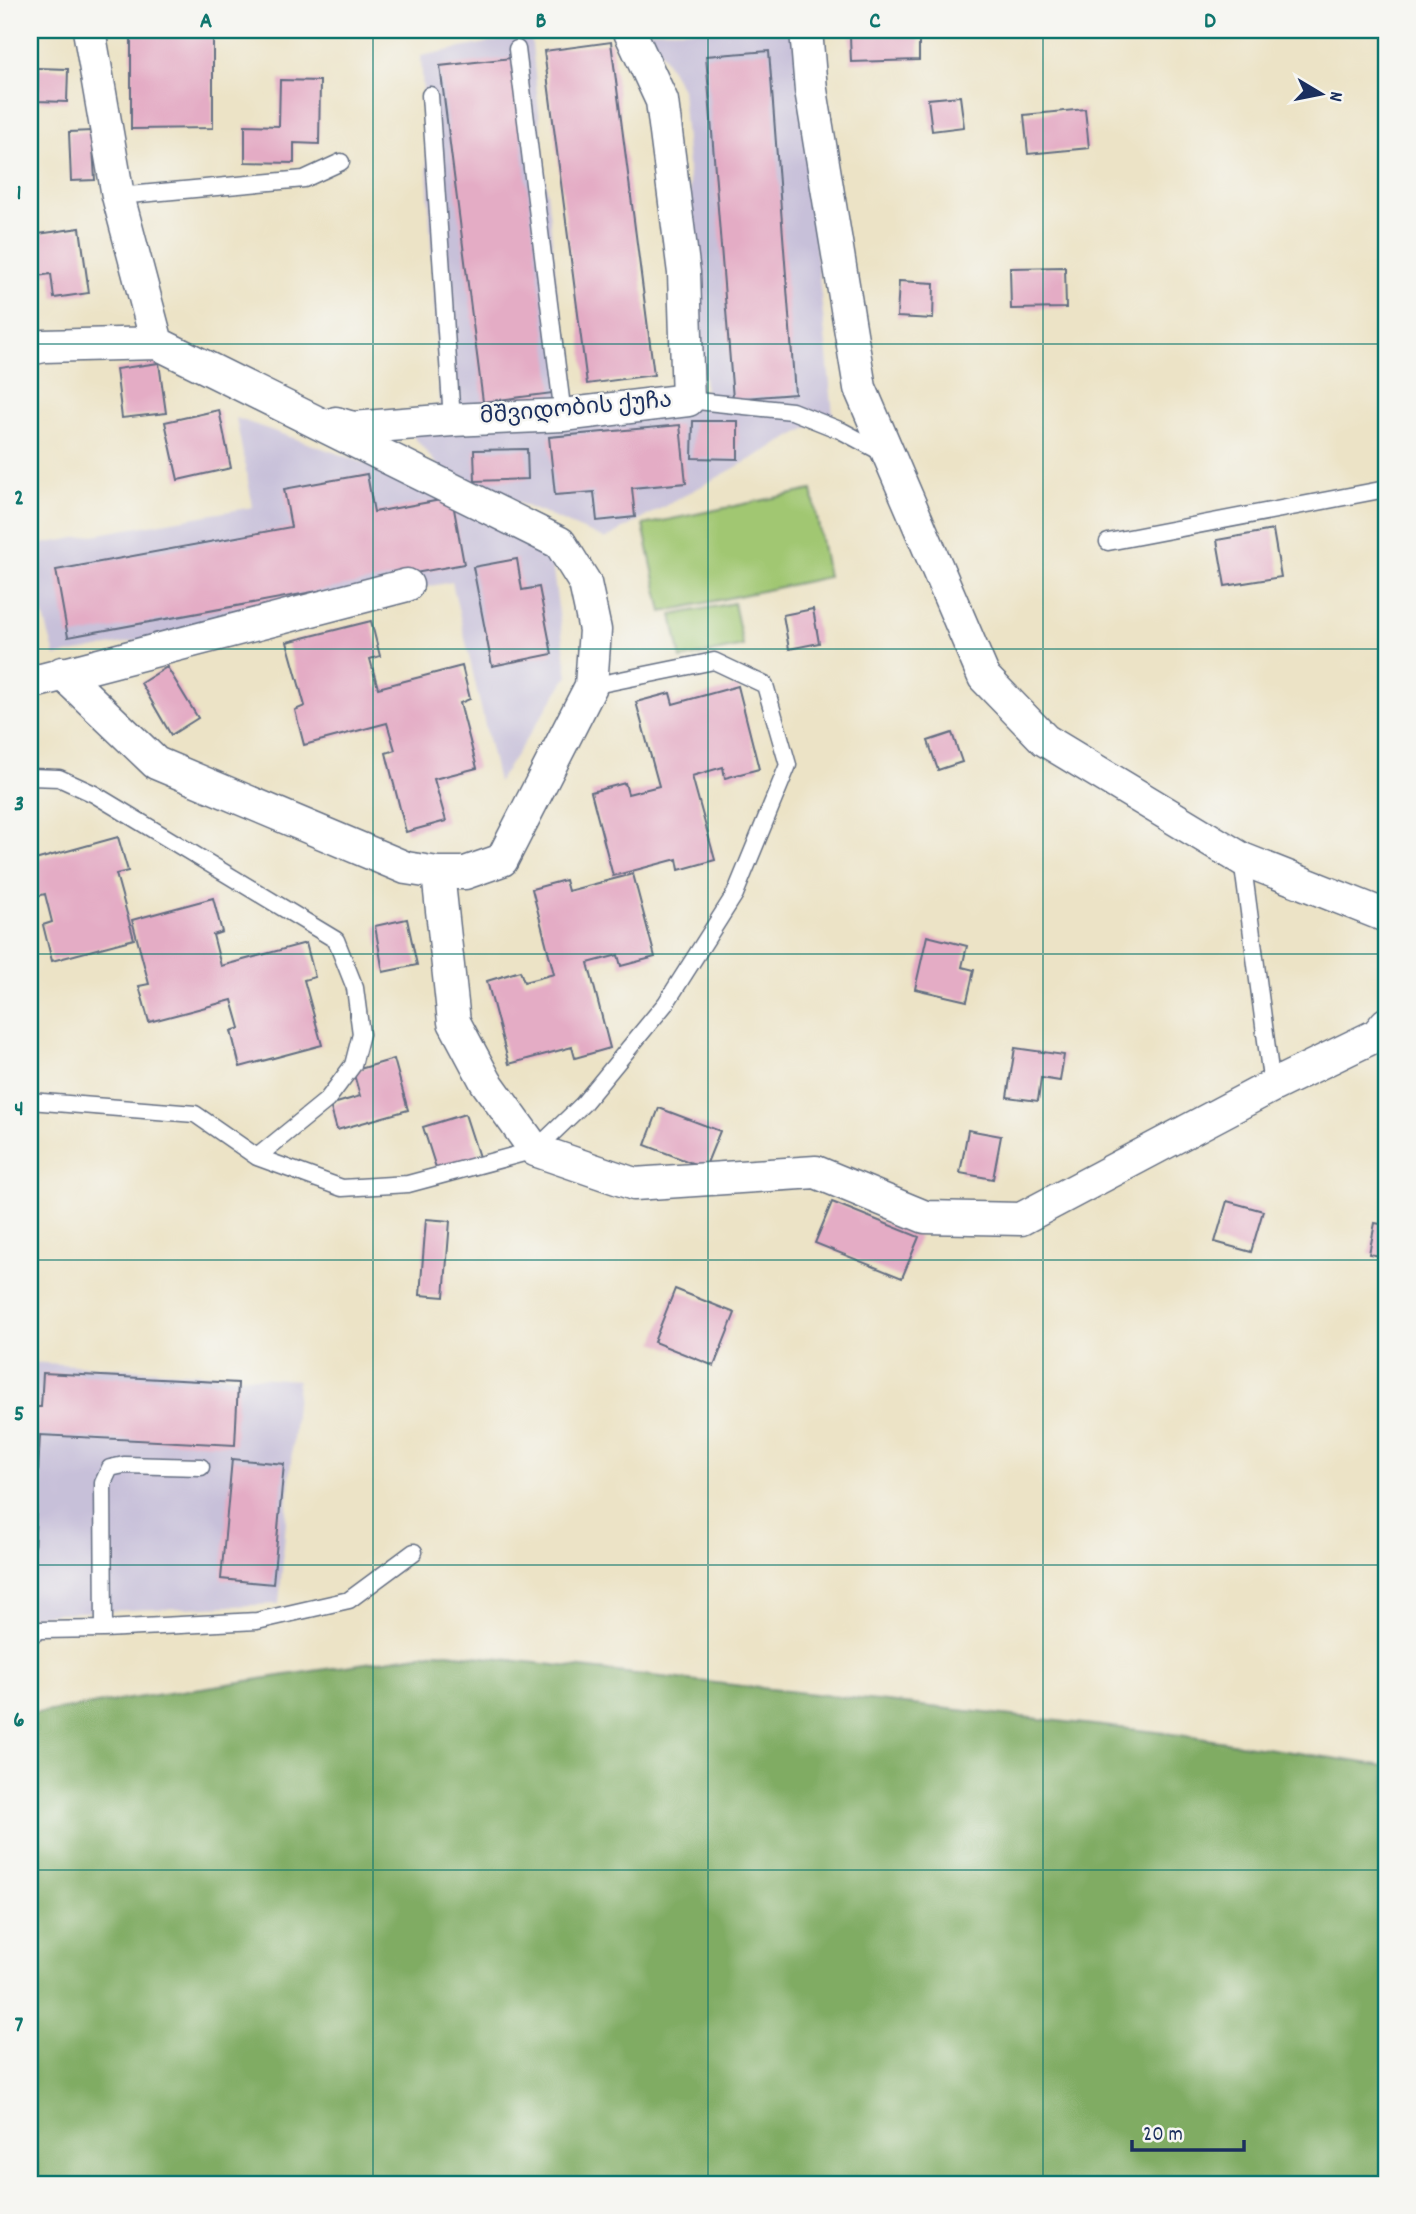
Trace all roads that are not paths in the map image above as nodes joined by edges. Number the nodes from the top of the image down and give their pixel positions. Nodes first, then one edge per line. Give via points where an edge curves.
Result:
1 (89, 30) edge
2 (629, 30) edge
3 (806, 30) edge
4 (517, 50) dead end
5 (430, 95) dead end
6 (341, 162) dead end
7 (118, 196) junction
8 (157, 343) junction
9 (30, 349) edge
10 (688, 400) junction
11 (298, 412) junction
12 (563, 415) junction
13 (452, 420) junction
14 (889, 456) junction
15 (1386, 489) edge
16 (1108, 542) dead end
17 (407, 585) dead end
18 (62, 673) junction
19 (30, 682) edge
20 (591, 686) junction
21 (30, 777) edge
22 (1242, 859) junction
23 (438, 873) junction
24 (1386, 916) edge
25 (1386, 1024) edge
26 (1272, 1086) junction
27 (30, 1101) edge
28 (535, 1150) junction
29 (257, 1157) junction
30 (201, 1467) dead end
31 (414, 1552) dead end
32 (104, 1629) junction
33 (30, 1635) edge

1 - 7 street
2 - 10 street, მშვიდობის ქუჩა via 662,101 684,273
3 - 14 street via 811,90 860,388
4 - 12 lane
5 - 13 lane
6 - 7 lane via 304,179
7 - 8 street
8 - 9 street
8 - 11 street
10 - 12 street, მშვიდობის ქუჩა
10 - 14 lane via 792,411 842,430
11 - 13 street, მშვიდობის ქუჩა via 353,428
11 - 20 street via 559,543 585,583 595,630
12 - 13 street, მშვიდობის ქუჩა
14 - 22 street via 984,677 1045,740
15 - 16 lane
17 - 18 street
18 - 19 street
18 - 23 street via 156,763 405,868
20 - 23 street via 502,860 465,873
20 - 28 lane via 714,662 765,685 788,765 735,894 666,1003 583,1104
21 - 29 lane via 59,778 93,794 337,940 355,988 360,1034 353,1065 327,1100
22 - 24 street
22 - 26 lane
23 - 28 street via 454,1022 486,1082
25 - 26 street via 1377,1035
26 - 28 street via 1021,1219 925,1217 816,1172 634,1184
27 - 29 lane via 195,1114
28 - 29 lane via 408,1184 342,1188
30 - 32 lane via 110,1468 103,1483
31 - 32 lane via 349,1600 257,1621
32 - 33 lane via 41,1630

